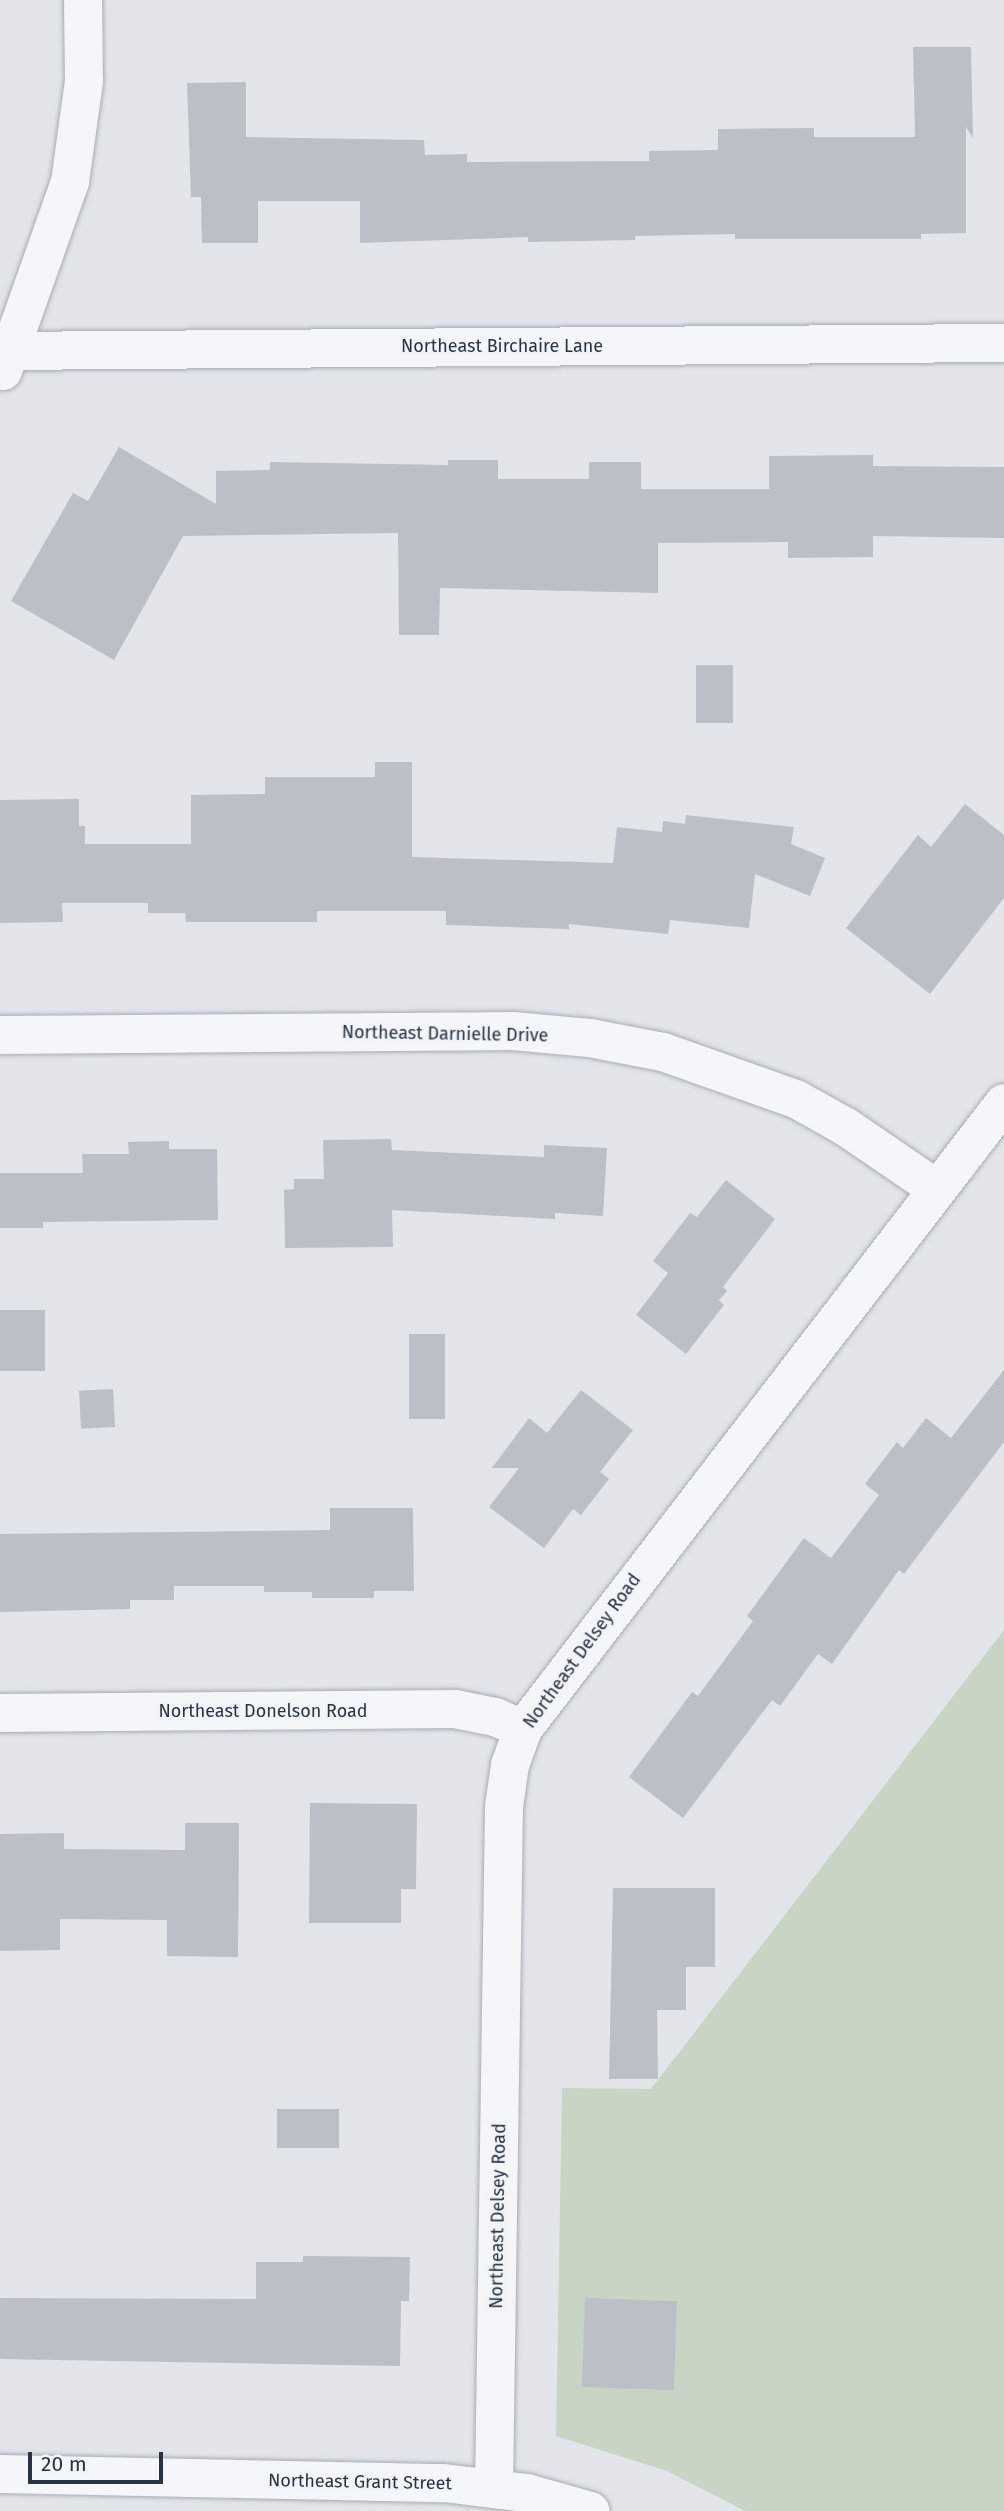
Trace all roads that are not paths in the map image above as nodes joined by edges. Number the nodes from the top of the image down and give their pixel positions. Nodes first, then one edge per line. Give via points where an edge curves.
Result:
1 (83, 0) edge
2 (1004, 343) edge
3 (4, 359) edge
4 (0, 1035) edge
5 (1004, 1103) edge
6 (937, 1189) junction
7 (0, 1713) edge
8 (523, 1729) junction
9 (0, 2474) edge
10 (494, 2487) junction
11 (590, 2511) edge

1 - 3 street via 84,81 70,182
2 - 3 street, Northeast Birchaire Lane
4 - 6 street, Northeast Darnielle Drive via 513,1031 590,1038 663,1052 796,1099
5 - 6 street, Northeast Delsey Road
6 - 8 street, Northeast Delsey Road via 569,1663
7 - 8 street, Northeast Donelson Road via 455,1709 495,1717
8 - 10 street, Northeast Delsey Road via 510,1765 504,1807
9 - 10 street, Northeast Grant Street
10 - 11 street, Northeast Grant Street

